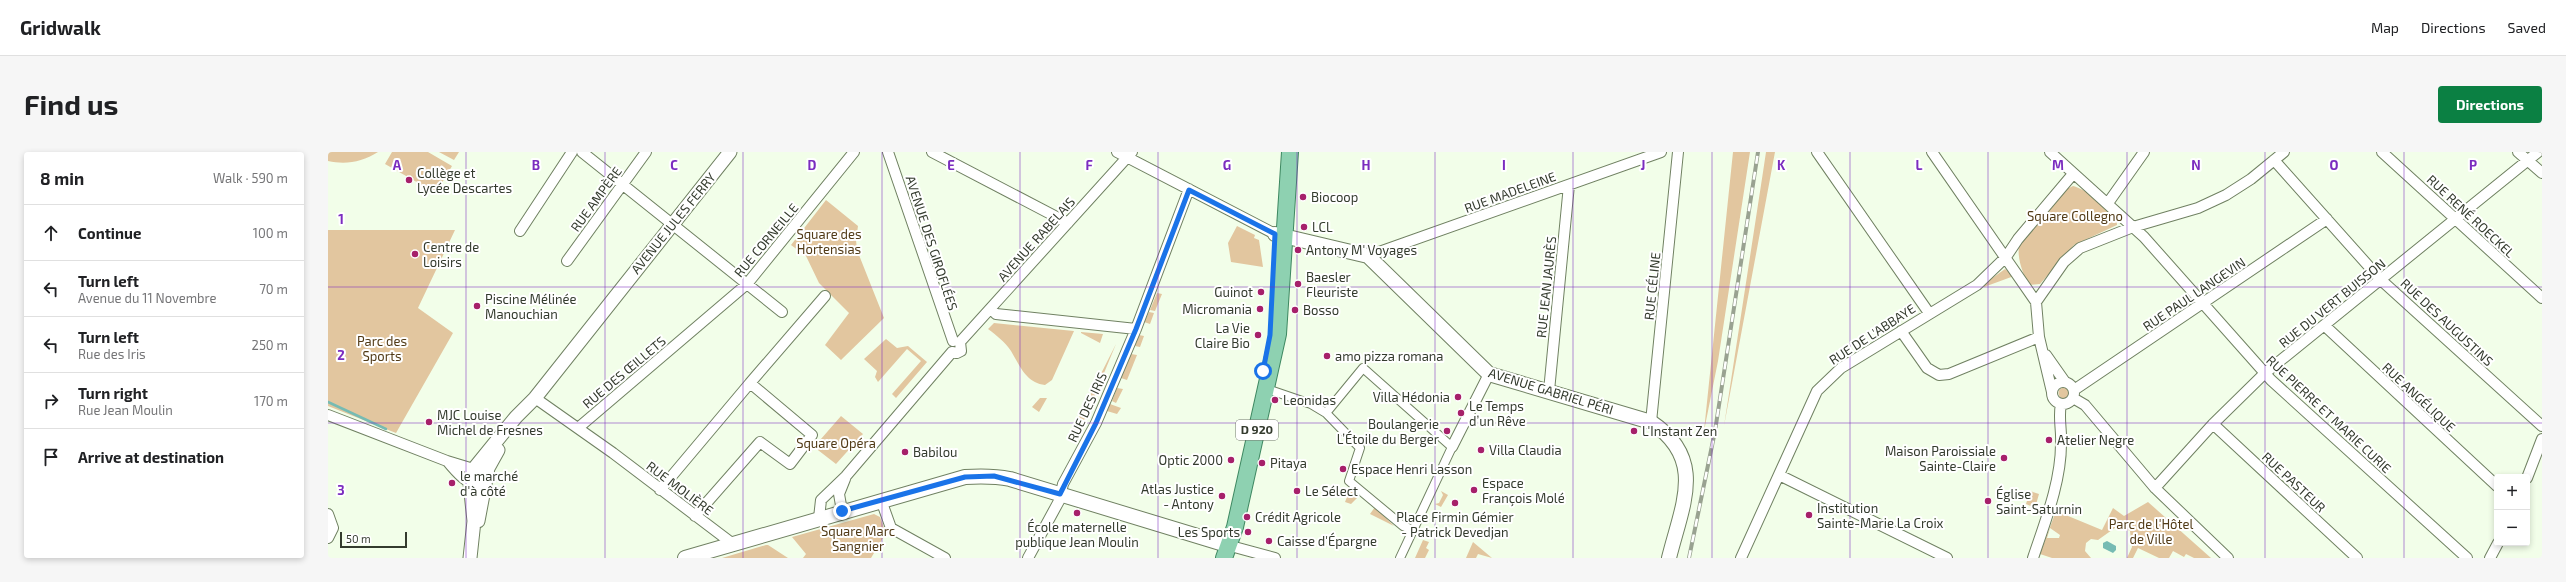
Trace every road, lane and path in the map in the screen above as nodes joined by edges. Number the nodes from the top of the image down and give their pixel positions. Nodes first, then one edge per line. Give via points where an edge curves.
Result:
1 (572, 152) edge
2 (582, 152) edge
3 (646, 152) edge
4 (730, 152) edge
5 (854, 152) edge
6 (888, 152) edge
7 (932, 152) edge
8 (1117, 152) edge
9 (1278, 152) edge
10 (1290, 152) edge
11 (1661, 152) edge
12 (1678, 152) edge
13 (1817, 152) edge
14 (1932, 152) edge
15 (2050, 152) edge
16 (2144, 152) edge
17 (2284, 152) edge
18 (2382, 152) edge
19 (2518, 152) edge
20 (2538, 152) edge
21 (1129, 155) edge
22 (2274, 160) junction
23 (2528, 161) junction
24 (2542, 173) edge
25 (2073, 174) junction
26 (623, 184) junction
27 (1569, 185) junction
28 (1189, 190) junction
29 (2108, 202) junction
30 (2327, 219) junction
31 (2455, 219) junction
32 (1068, 223) junction
33 (673, 224) junction
34 (2133, 227) junction
35 (520, 232) dead end
36 (1280, 236) junction
37 (1368, 256) junction
38 (2006, 257) junction
39 (567, 261) dead end
40 (2381, 280) junction
41 (747, 284) junction
42 (825, 296) dead end
43 (2542, 298) edge
44 (2036, 302) junction
45 (2204, 303) junction
46 (991, 309) junction
47 (782, 312) dead end
48 (1929, 313) junction
49 (2325, 326) junction
50 (1136, 329) junction
51 (1901, 331) junction
52 (687, 336) joint
53 (2039, 337) junction
54 (956, 342) junction
55 (2044, 352) junction
56 (2265, 373) junction
57 (1489, 374) junction
58 (2065, 382) junction
59 (750, 383) junction
60 (1270, 390) dead end
61 (1549, 391) junction
62 (2052, 392) junction
63 (2074, 394) junction
64 (535, 398) junction
65 (2061, 404) junction
66 (1326, 413) junction
67 (328, 416) edge
68 (1651, 422) junction
69 (2213, 424) junction
70 (2542, 426) edge
71 (578, 428) junction
72 (2542, 439) edge
73 (1452, 447) junction
74 (447, 461) junction
75 (474, 468) junction
76 (2529, 474) edge
77 (1779, 475) junction
78 (846, 476) junction
79 (485, 481) junction
80 (470, 483) junction
81 (2494, 483) edge
82 (2155, 488) junction
83 (660, 490) junction
84 (1060, 494) junction
85 (881, 500) junction
86 (842, 511) junction
87 (328, 514) edge
88 (695, 516) junction
89 (819, 518) junction
90 (1413, 530) junction
91 (473, 534) junction
92 (328, 538) edge
93 (733, 544) junction
94 (2496, 546) edge
95 (1226, 551) edge
96 (470, 558) edge
97 (685, 558) edge
98 (945, 558) edge
99 (1028, 558) edge
100 (1275, 558) edge
101 (1400, 558) edge
102 (1669, 558) edge
103 (1741, 558) edge
104 (1947, 558) edge
105 (2032, 558) edge
106 (2228, 558) edge
107 (2357, 558) edge
108 (2467, 558) edge
109 (2490, 558) edge

1 - 35 street
2 - 26 street
3 - 26 street, RUE AMPÈRE
4 - 33 street, AVENUE JULES FERRY
5 - 41 street, RUE CORNEILLE
6 - 54 street, AVENUE DES GIROFLÉES
7 - 32 street
8 - 21 street
9 - 36 main road, D 920
10 - 36 main road, D 920
11 - 27 street, RUE MADELEINE
12 - 68 street, RUE CÉLINE
13 - 48 street
14 - 38 street
15 - 25 street, RUE PIERRE ET MARIE CURIE
16 - 29 street
17 - 22 street
18 - 31 street, RUE RENÉ ROECKEL
19 - 23 street
20 - 23 street, RUE DU VERT BUISSON
21 - 28 street
21 - 32 street, AVENUE RABELAIS
22 - 30 street, RUE DES AUGUSTINS
22 - 34 street via 2251,179 2212,202
23 - 24 street
23 - 31 street, RUE DU VERT BUISSON
25 - 29 street, RUE PIERRE ET MARIE CURIE
25 - 38 street, RUE DE L'ABBAYE
26 - 33 street
26 - 39 street, RUE AMPÈRE
27 - 37 street, RUE MADELEINE
27 - 61 street, RUE JEAN JAURÈS
28 - 36 street
28 - 50 street, RUE DES IRIS
29 - 34 street, RUE PIERRE ET MARIE CURIE
30 - 40 street, RUE DES AUGUSTINS
30 - 45 street, RUE PAUL LANGEVIN
31 - 40 street, RUE DU VERT BUISSON
31 - 43 street, RUE RENÉ ROECKEL
32 - 46 street, AVENUE RABELAIS
33 - 41 street
33 - 64 street, AVENUE JULES FERRY
34 - 44 street via 2080,248 2057,271
34 - 45 street, RUE PIERRE ET MARIE CURIE
36 - 37 main road
36 - 95 main road, D 920 via 1278,334 1235,527
37 - 57 main road, AVENUE GABRIEL PÉRI
38 - 44 street
38 - 48 street, RUE DE L'ABBAYE via 1977,285
40 - 49 street, RUE DU VERT BUISSON
40 - 70 street, RUE DES AUGUSTINS
41 - 47 street
41 - 52 street, RUE CORNEILLE
42 - 59 street
44 - 53 street
45 - 56 street, RUE PIERRE ET MARIE CURIE
45 - 63 street, RUE PAUL LANGEVIN
46 - 50 street via 996,314
46 - 54 street, AVENUE RABELAIS
48 - 51 street, RUE DE L'ABBAYE
49 - 56 street, RUE DU VERT BUISSON
49 - 81 street, RUE ANGÉLIQUE
50 - 84 street, RUE DES IRIS via 1096,423
51 - 53 street via 1926,368 1939,375 1949,374
51 - 77 street, RUE DE L'ABBAYE via 1841,368 1817,390
52 - 71 street, RUE DES ŒILLETS
53 - 55 street
54 - 78 street via 949,346 952,352
55 - 58 street
55 - 62 street
56 - 69 street, RUE DU VERT BUISSON
56 - 108 street, RUE PIERRE ET MARIE CURIE
57 - 61 main road, AVENUE GABRIEL PÉRI
57 - 73 street
58 - 62 street via 2056,384
58 - 63 street via 2071,385
59 - 83 street
59 - 88 street via 812,435 790,464 760,442
60 - 66 street via 1311,404
61 - 68 main road, AVENUE GABRIEL PÉRI
62 - 65 street
63 - 65 street via 2068,403
63 - 82 street
64 - 71 street, RUE MOLIÈRE
64 - 75 street
64 - 79 street via 522,422 494,456
65 - 105 street via 2061,444 2056,476 2048,514
66 - 73 street via 1363,368
66 - 90 street via 1360,448 1349,481 1403,526
67 - 74 street
68 - 102 main road, AVENUE GABRIEL PÉRI via 1672,438 1685,463 1686,488
69 - 82 street, RUE DU VERT BUISSON
69 - 107 street, RUE PASTEUR
71 - 83 street, RUE MOLIÈRE
72 - 76 street
73 - 90 street
74 - 75 street
74 - 80 street
75 - 79 street
75 - 80 street
77 - 103 street, RUE DE L'ABBAYE
77 - 104 street
78 - 86 street via 839,494
78 - 89 street via 821,500
79 - 80 street via 475,486
79 - 91 street via 480,513
80 - 91 street
82 - 106 street
83 - 88 street, RUE MOLIÈRE
84 - 85 main road via 1005,478 977,476
84 - 95 main road
84 - 99 street, RUE DES IRIS via 1059,501
85 - 86 main road
85 - 98 street via 891,528
86 - 89 main road
87 - 92 street via 333,528
88 - 93 street, RUE MOLIÈRE
89 - 93 main road
90 - 101 street
91 - 96 street
93 - 97 main road
94 - 109 street
95 - 100 street

